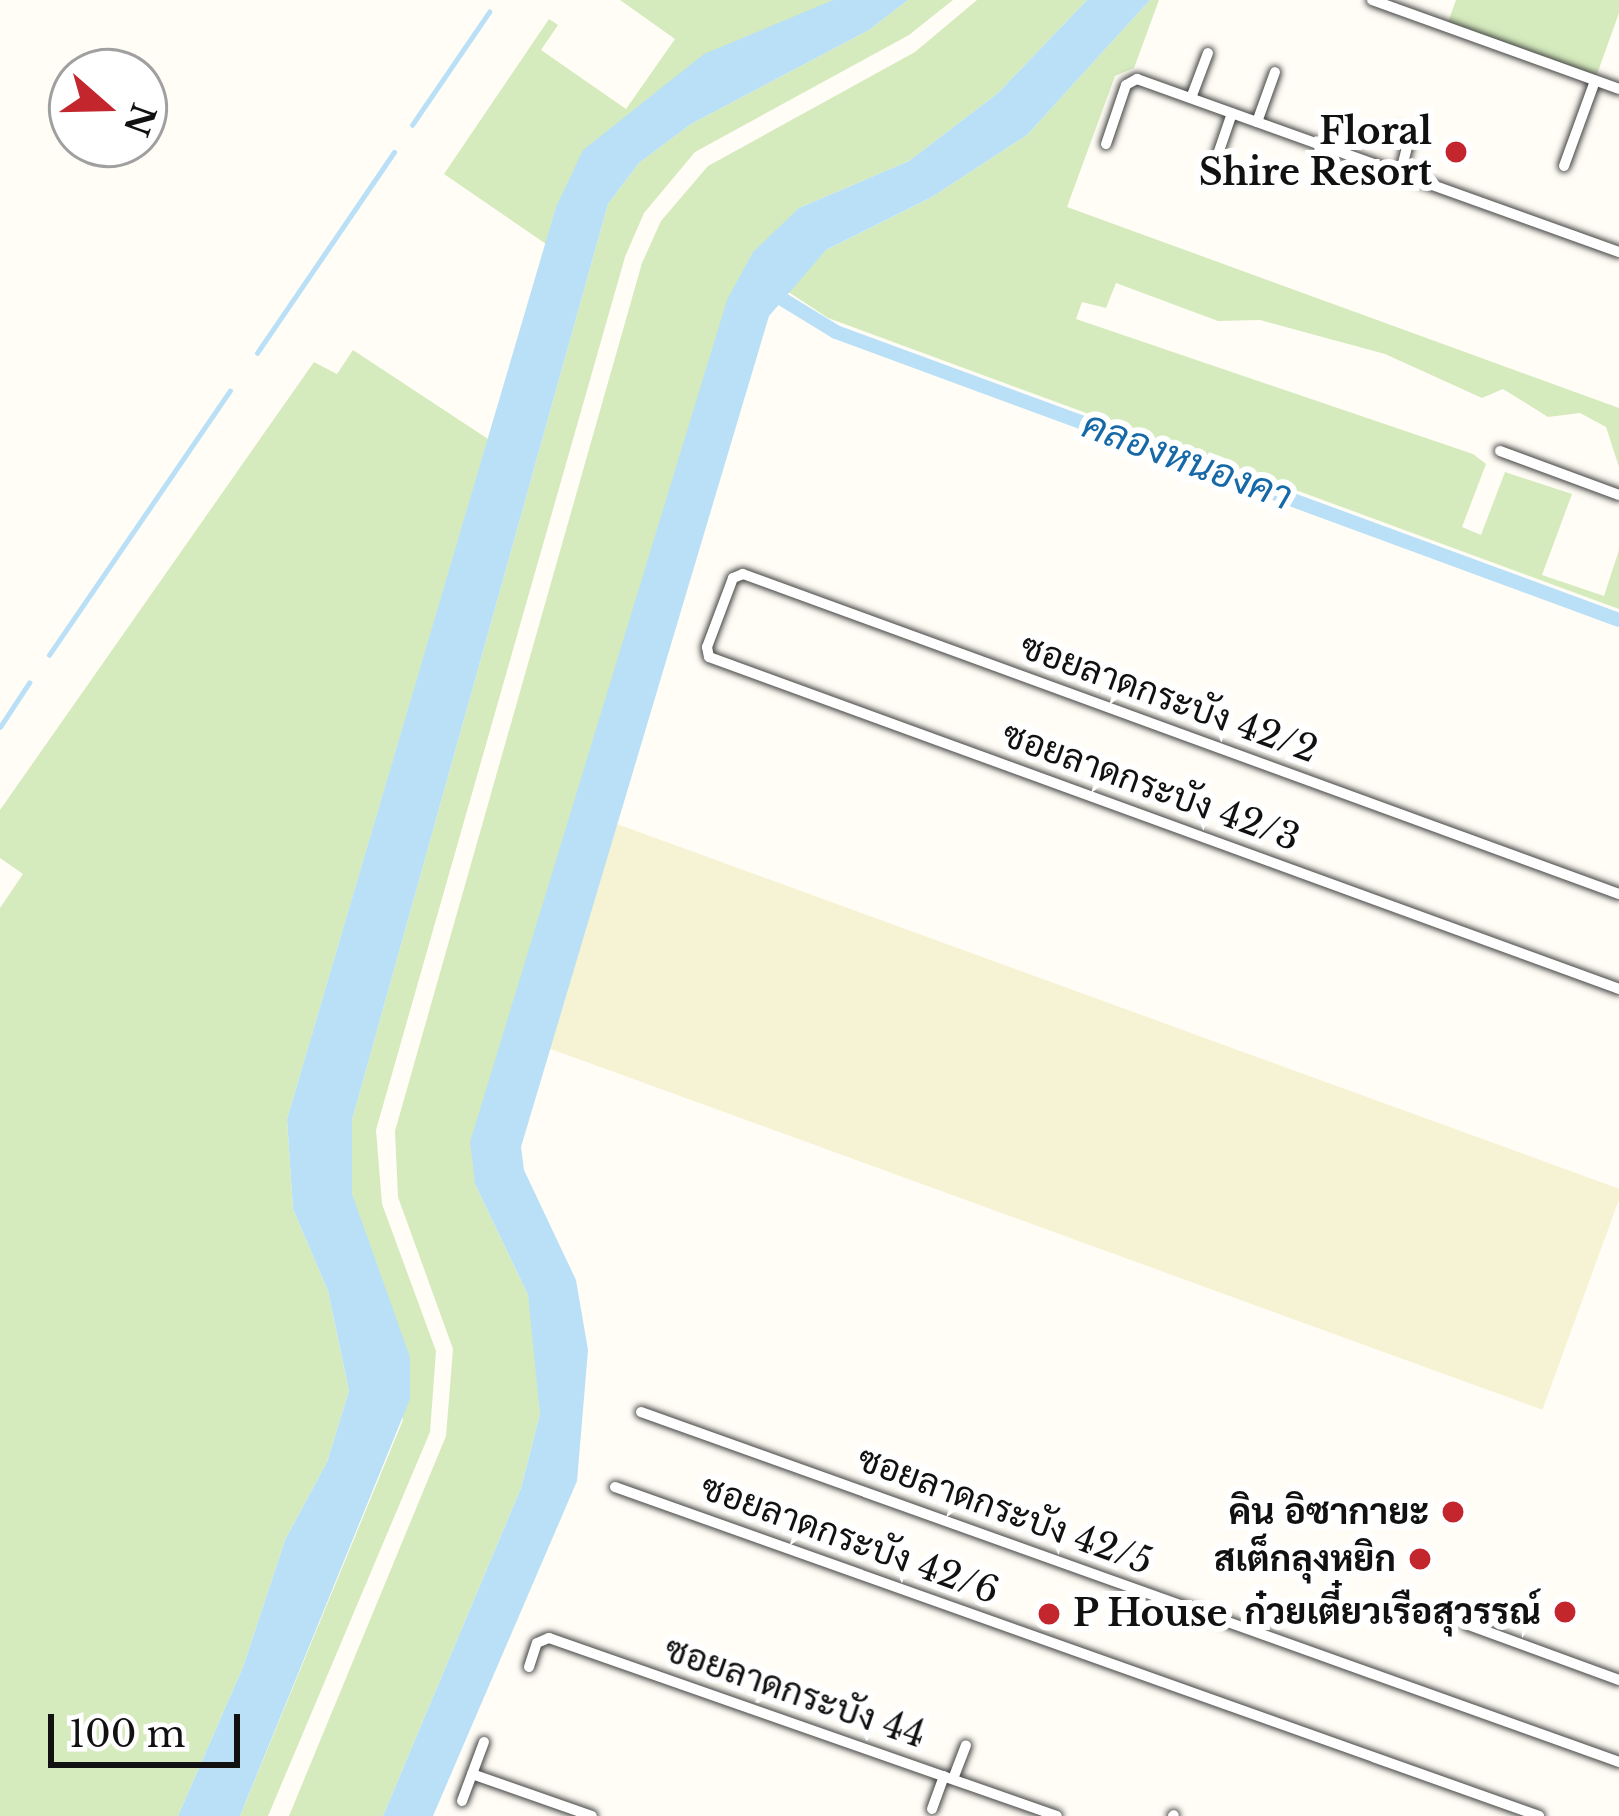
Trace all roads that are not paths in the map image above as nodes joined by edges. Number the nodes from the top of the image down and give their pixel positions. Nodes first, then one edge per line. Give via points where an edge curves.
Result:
1 (1372, 0) edge
2 (1208, 52) dead end
3 (1275, 72) dead end
4 (1595, 81) junction
5 (1619, 89) edge
6 (1191, 98) junction
7 (1232, 113) junction
8 (1257, 122) junction
9 (1395, 130) dead end
10 (1106, 144) dead end
11 (1218, 154) dead end
12 (1564, 166) dead end
13 (1400, 173) junction
14 (1619, 252) edge
15 (1500, 451) dead end
16 (1619, 496) edge
17 (721, 612) joint
18 (1619, 894) edge
19 (1619, 988) edge
20 (641, 1412) dead end
21 (615, 1487) dead end
22 (1466, 1624) dead end
23 (530, 1666) dead end
24 (1619, 1680) edge
25 (484, 1742) dead end
26 (966, 1745) dead end
27 (1619, 1762) edge
28 (472, 1774) junction
29 (949, 1778) junction
30 (462, 1801) dead end
31 (932, 1809) dead end
32 (592, 1816) edge
33 (1057, 1816) edge
34 (1539, 1816) edge

1 - 4 street
2 - 6 street
3 - 8 street
4 - 5 street
4 - 12 street
6 - 7 street
6 - 10 street via 1130,80
7 - 8 street
7 - 11 street
8 - 13 street
9 - 13 street via 1409,139
13 - 14 street
15 - 16 street
17 - 18 street, ซอยลาดกระบัง 42/2 via 733,578 743,574
17 - 19 street, ซอยลาดกระบัง 42/3 via 709,657
20 - 27 street, ซอยลาดกระบัง 42/5
21 - 34 street, ซอยลาดกระบัง 42/6
22 - 24 street
23 - 29 street, ซอยลาดกระบัง 44 via 537,1643 550,1638
25 - 28 street
26 - 29 street
28 - 30 street
28 - 32 street
29 - 31 street
29 - 33 street, ซอยลาดกระบัง 44

